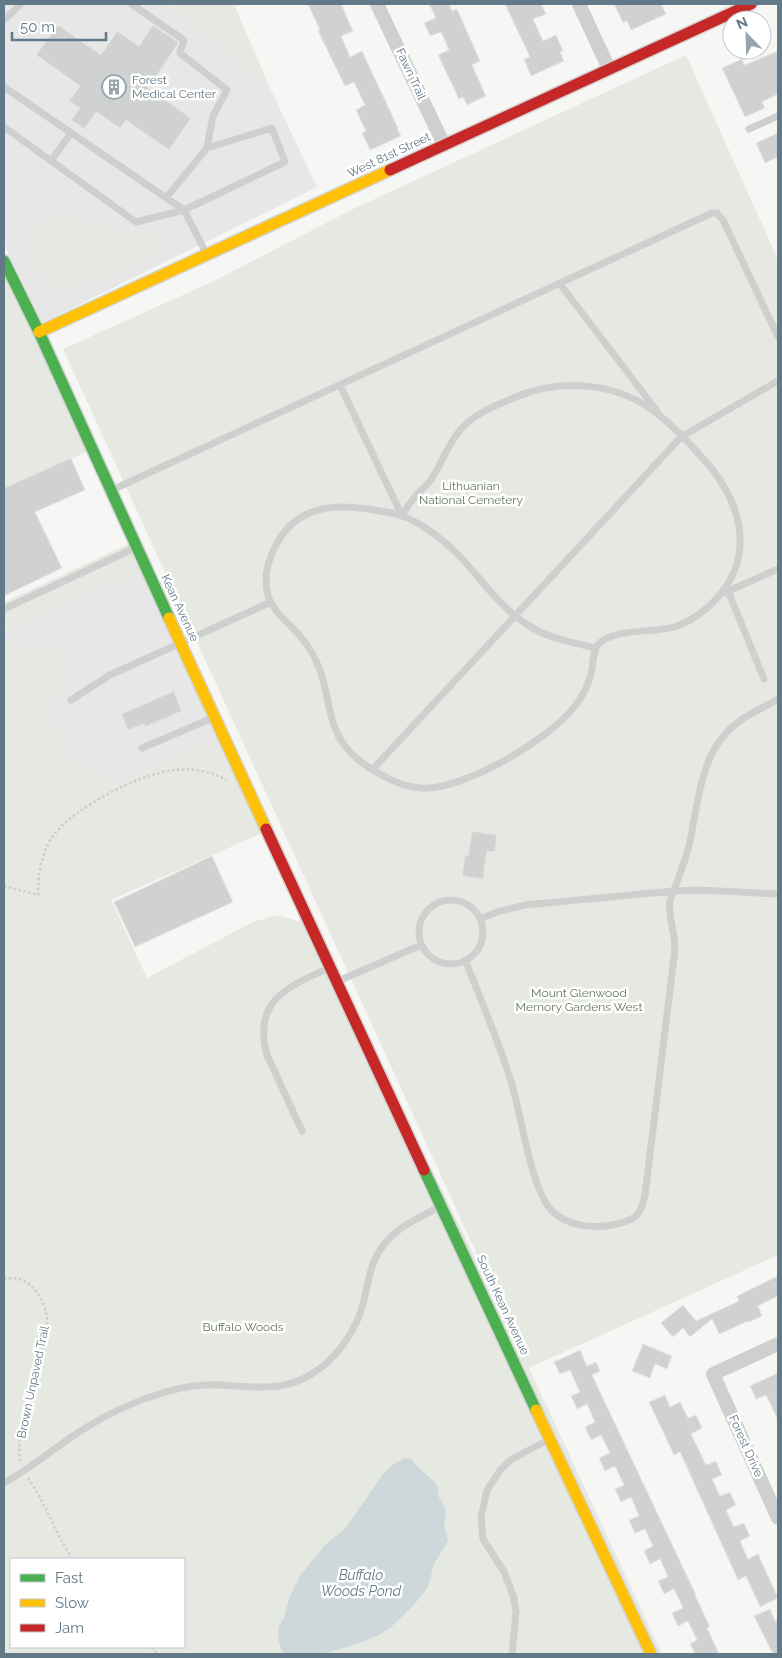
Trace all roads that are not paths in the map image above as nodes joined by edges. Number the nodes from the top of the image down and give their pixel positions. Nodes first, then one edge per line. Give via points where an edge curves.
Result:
1 (21, 4) edge
2 (131, 4) edge
3 (378, 4) edge
4 (579, 4) edge
5 (750, 4) edge
6 (4, 20) edge
7 (609, 69) junction
8 (4, 87) edge
9 (778, 116) edge
10 (4, 127) edge
11 (749, 129) dead end
12 (71, 133) junction
13 (444, 145) junction
14 (207, 148) junction
15 (51, 161) junction
16 (166, 198) junction
17 (184, 210) junction
18 (207, 255) junction
19 (4, 261) edge
20 (560, 284) junction
21 (39, 332) junction
22 (778, 337) edge
23 (778, 381) edge
24 (340, 385) junction
25 (662, 417) junction
26 (681, 437) junction
27 (111, 490) junction
28 (402, 516) junction
29 (138, 547) junction
30 (778, 569) edge
31 (728, 592) junction
32 (720, 595) junction
33 (271, 602) junction
34 (4, 609) edge
35 (515, 617) junction
36 (181, 642) junction
37 (596, 648) junction
38 (764, 680) dead end
39 (778, 699) edge
40 (71, 700) dead end
41 (215, 717) junction
42 (142, 748) dead end
43 (373, 769) junction
44 (674, 891) junction
45 (778, 894) edge
46 (480, 919) junction
47 (421, 945) junction
48 (465, 960) junction
49 (329, 968) junction
50 (336, 982) junction
51 (302, 1131) dead end
52 (441, 1206) junction
53 (778, 1344) edge
54 (550, 1439) junction
55 (4, 1483) edge
56 (778, 1518) edge
57 (512, 1654) edge
58 (651, 1654) edge

1 - 6 lane
2 - 14 lane via 184,40 180,53 227,90 213,116
3 - 13 street, Fawn Trail
4 - 7 street
5 - 7 street, West 81st Street
7 - 13 street, West 81st Street
8 - 12 lane
9 - 11 lane
10 - 15 lane
12 - 15 lane
12 - 16 lane
13 - 18 street, West 81st Street
14 - 16 lane
14 - 17 lane via 272,128 285,162
15 - 17 lane via 136,222
16 - 17 lane
17 - 18 lane
18 - 21 street, West 81st Street
19 - 21 street, Kean Avenue
20 - 22 lane via 708,214 717,213
20 - 24 lane
20 - 25 lane
21 - 27 street, Kean Avenue
23 - 26 lane
24 - 27 lane
24 - 28 lane
25 - 26 lane
25 - 28 lane via 638,401 600,388 550,386 525,393 468,422 449,446 433,477
26 - 32 lane via 720,480 738,517 740,550 737,566
26 - 35 lane
27 - 29 street, Kean Avenue
28 - 33 lane via 341,507 324,508 299,518 277,544 268,564 266,587
28 - 35 lane via 430,531 450,547
29 - 34 lane
29 - 36 street, Kean Avenue
30 - 31 lane
31 - 32 lane
31 - 38 lane
32 - 37 lane via 704,611 674,627 624,633 600,643
33 - 36 lane
33 - 43 lane via 308,645 320,670 335,728 346,749
35 - 37 lane via 553,638
35 - 43 lane
36 - 40 lane via 110,675
36 - 41 street, Kean Avenue
37 - 43 lane via 585,690 568,715 538,739 494,766 448,785 431,788 398,783
39 - 44 lane via 733,726 712,753 685,861
41 - 42 lane
41 - 49 street, Kean Avenue
44 - 45 lane
44 - 46 lane via 525,905
44 - 48 lane via 669,908 675,949 645,1194 639,1214 626,1222 584,1226 560,1218 545,1202 532,1166 510,1078
46 - 47 lane via 475,910 460,901 439,902 423,917 419,936
46 - 48 lane via 483,928 479,947
47 - 48 lane via 440,962
47 - 50 lane
49 - 50 street, South Kean Avenue
49 - 51 lane via 279,994 265,1019 263,1042 267,1055
50 - 52 street, South Kean Avenue
52 - 54 street, South Kean Avenue
52 - 55 lane via 408,1223 380,1250 356,1322 338,1351 319,1370 296,1382 276,1387 199,1386 157,1395 87,1427
53 - 56 street, Forest Drive via 713,1374
54 - 57 lane via 512,1459 501,1469 487,1490 480,1517 483,1539 504,1572 514,1598
54 - 58 street, South Kean Avenue

